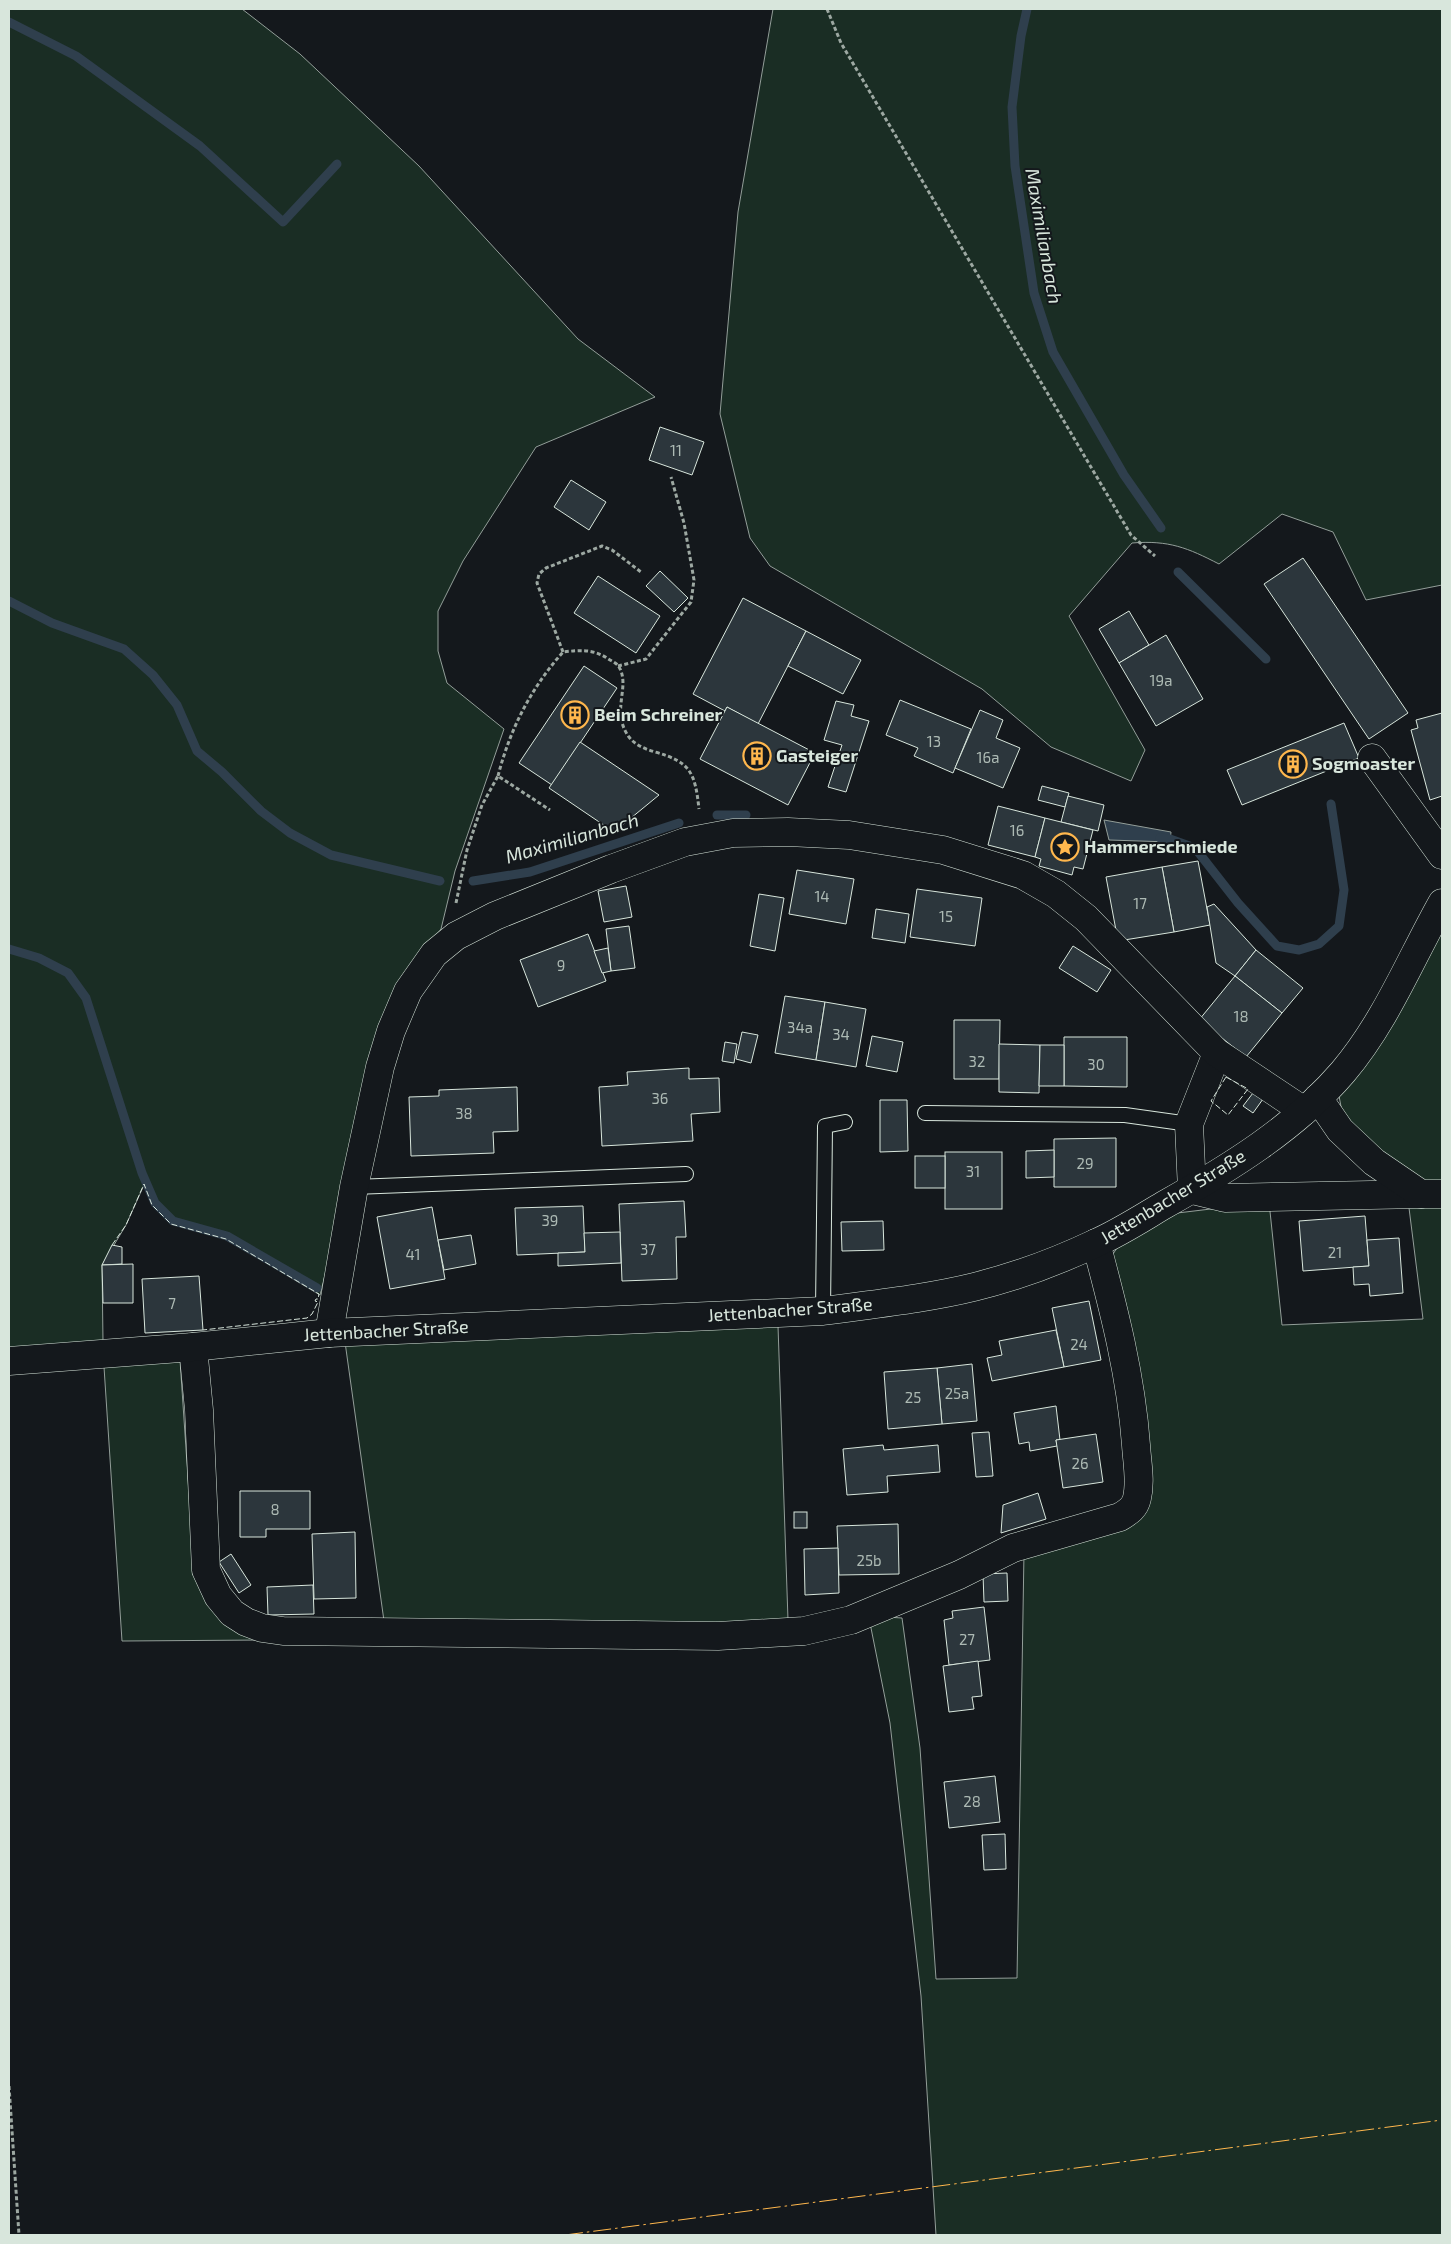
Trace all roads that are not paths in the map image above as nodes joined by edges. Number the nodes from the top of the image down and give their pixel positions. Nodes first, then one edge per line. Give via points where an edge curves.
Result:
1 (1372, 758) dead end
2 (1442, 855) edge
3 (1442, 903) edge
4 (1217, 1053) junction
5 (1311, 1104) junction
6 (925, 1113) dead end
7 (846, 1122) dead end
8 (1190, 1124) junction
9 (686, 1174) dead end
10 (354, 1187) junction
11 (1192, 1190) junction
12 (1432, 1194) edge
13 (1096, 1243) junction
14 (823, 1311) junction
15 (329, 1333) junction
16 (193, 1347) junction
17 (9, 1361) edge

1 - 2 street
3 - 5 street, Jettenbacher Straße via 1376,1028 1343,1071
4 - 5 street
4 - 8 street
4 - 10 street via 1086,918 1056,894 1023,875 943,850 849,835 733,833 685,842 611,869 495,916 456,936 434,954 408,991 391,1031
5 - 11 street, Jettenbacher Straße via 1248,1154
5 - 12 street via 1374,1162
6 - 8 lane via 1125,1115
7 - 14 lane via 825,1126
8 - 11 street
9 - 10 lane
10 - 15 street
11 - 12 street via 1225,1198
11 - 13 street, Jettenbacher Straße
13 - 14 street, Jettenbacher Straße via 974,1287
13 - 16 street via 1129,1381 1138,1481 1134,1507 1120,1517 1013,1548 959,1575 851,1620 804,1631 718,1636 283,1631 246,1622 232,1613 218,1596 206,1570
14 - 15 street, Jettenbacher Straße
15 - 16 street, Jettenbacher Straße
16 - 17 street, Jettenbacher Straße

